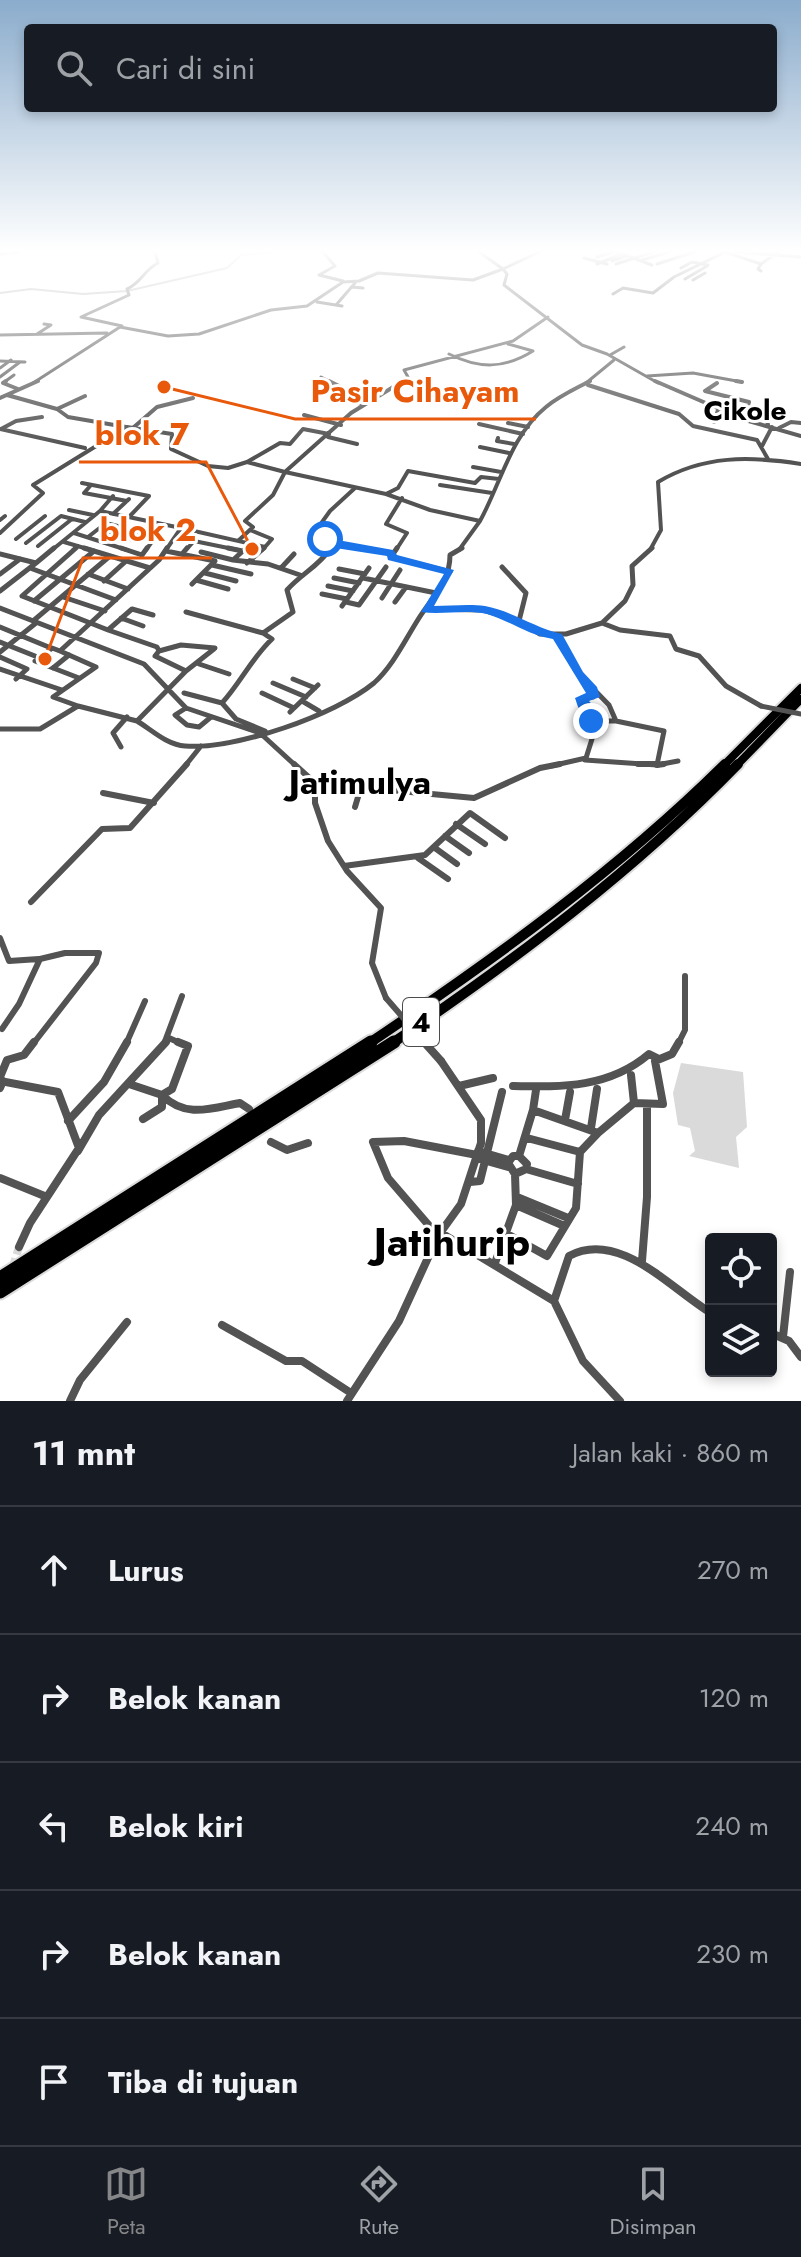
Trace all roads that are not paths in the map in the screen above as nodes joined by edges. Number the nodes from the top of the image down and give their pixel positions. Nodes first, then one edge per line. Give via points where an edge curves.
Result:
1 (83, 317) edge
2 (250, 317) edge
3 (547, 317) edge
4 (548, 317) edge
5 (44, 324) dead end
6 (123, 326) junction
7 (36, 334) junction
8 (108, 334) junction
9 (0, 335) edge
10 (507, 343) junction
11 (624, 347) dead end
12 (449, 354) junction
13 (610, 355) junction
14 (1, 359) edge
15 (11, 360) junction
16 (614, 360) junction
17 (0, 368) edge
18 (14, 375) dead end
19 (331, 375) dead end
20 (646, 376) junction
21 (1, 381) edge
22 (742, 382) dead end
23 (717, 383) dead end
24 (587, 384) junction
25 (19, 390) junction
26 (3, 396) edge
27 (85, 396) dead end
28 (193, 398) dead end
29 (363, 404) junction
30 (57, 409) junction
31 (718, 410) junction
32 (304, 415) dead end
33 (42, 417) dead end
34 (714, 422) dead end
35 (508, 423) dead end
36 (801, 423) edge
37 (479, 424) dead end
38 (341, 425) junction
39 (130, 427) junction
40 (528, 427) junction
41 (773, 427) junction
42 (0, 429) edge
43 (523, 434) junction
44 (328, 435) junction
45 (801, 436) edge
46 (498, 438) dead end
47 (357, 444) dead end
48 (515, 444) junction
49 (762, 446) junction
50 (480, 447) dead end
51 (90, 449) junction
52 (509, 453) junction
53 (768, 459) junction
54 (247, 462) junction
55 (801, 464) edge
56 (473, 467) dead end
57 (285, 472) junction
58 (501, 472) junction
59 (499, 479) junction
60 (82, 483) dead end
61 (92, 485) junction
62 (440, 485) dead end
63 (355, 487) junction
64 (119, 490) junction
65 (135, 493) junction
66 (492, 493) junction
67 (386, 494) junction
68 (111, 498) junction
69 (402, 498) junction
70 (127, 501) junction
71 (69, 510) dead end
72 (100, 511) junction
73 (113, 514) junction
74 (94, 515) junction
75 (5, 516) dead end
76 (129, 517) junction
77 (56, 519) junction
78 (72, 519) junction
79 (140, 519) junction
80 (0, 520) edge
81 (480, 521) junction
82 (86, 522) junction
83 (117, 525) junction
84 (166, 525) junction
85 (130, 528) junction
86 (181, 528) junction
87 (250, 530) junction
88 (144, 531) junction
89 (0, 533) edge
90 (73, 533) junction
91 (109, 533) junction
92 (155, 534) junction
93 (88, 537) junction
94 (100, 541) junction
95 (137, 541) junction
96 (238, 541) junction
97 (28, 542) junction
98 (63, 542) junction
99 (209, 544) junction
100 (251, 544) junction
101 (333, 545) junction
102 (38, 546) junction
103 (78, 546) junction
104 (119, 547) junction
105 (265, 547) junction
106 (53, 549) junction
107 (131, 550) junction
108 (94, 551) junction
109 (166, 551) junction
110 (242, 551) junction
111 (393, 553) junction
112 (0, 554) edge
113 (182, 554) junction
114 (257, 554) junction
115 (294, 554) dead end
116 (7, 555) junction
117 (199, 555) junction
118 (109, 556) junction
119 (220, 556) junction
120 (20, 559) junction
121 (233, 560) junction
122 (126, 561) junction
123 (0, 563) edge
124 (36, 563) junction
125 (213, 563) junction
126 (247, 563) junction
127 (386, 567) dead end
128 (502, 567) dead end
129 (8, 568) junction
130 (30, 568) junction
131 (150, 568) junction
132 (281, 568) junction
133 (339, 569) dead end
134 (400, 570) dead end
135 (204, 572) junction
136 (450, 572) junction
137 (0, 574) edge
138 (45, 574) junction
139 (88, 574) junction
140 (300, 575) junction
141 (364, 576) junction
142 (334, 578) dead end
143 (60, 579) junction
144 (104, 581) junction
145 (236, 581) junction
146 (377, 581) junction
147 (391, 584) junction
148 (76, 585) junction
149 (328, 586) dead end
150 (406, 587) junction
151 (128, 589) junction
152 (0, 591) edge
153 (353, 591) junction
154 (436, 593) junction
155 (322, 594) dead end
156 (62, 597) junction
157 (382, 598) dead end
158 (116, 600) junction
159 (34, 601) junction
160 (345, 602) junction
161 (395, 602) dead end
162 (0, 608) edge
163 (49, 608) junction
164 (426, 609) junction
165 (105, 611) junction
166 (186, 612) dead end
167 (153, 615) dead end
168 (121, 618) junction
169 (519, 621) junction
170 (35, 622) junction
171 (602, 623) junction
172 (91, 624) junction
173 (143, 626) dead end
174 (0, 627) edge
175 (108, 630) junction
176 (263, 633) junction
177 (20, 635) junction
178 (558, 636) junction
179 (76, 638) junction
180 (0, 642) edge
181 (7, 645) junction
182 (52, 648) junction
183 (60, 651) junction
184 (159, 651) junction
185 (0, 654) edge
186 (69, 655) junction
187 (38, 660) junction
188 (198, 663) junction
189 (53, 668) junction
190 (0, 669) edge
191 (27, 669) junction
192 (186, 671) junction
193 (229, 674) dead end
194 (18, 677) junction
195 (80, 679) junction
196 (293, 679) dead end
197 (273, 683) dead end
198 (591, 687) junction
199 (578, 688) dead end
200 (801, 688) edge
201 (62, 690) junction
202 (170, 691) junction
203 (184, 693) dead end
204 (262, 693) dead end
205 (304, 699) junction
206 (801, 699) edge
207 (222, 703) junction
208 (78, 706) junction
209 (186, 708) junction
210 (320, 712) junction
211 (801, 714) edge
212 (127, 717) junction
213 (211, 717) junction
214 (137, 721) junction
215 (591, 721) junction
216 (616, 721) junction
217 (0, 729) edge
218 (263, 732) junction
219 (202, 745) junction
220 (121, 747) dead end
221 (584, 759) junction
222 (678, 761) dead end
223 (657, 765) junction
224 (315, 783) junction
225 (361, 787) junction
226 (103, 793) dead end
227 (154, 803) junction
228 (355, 807) dead end
229 (456, 824) junction
230 (445, 836) junction
231 (505, 838) dead end
232 (485, 844) dead end
233 (435, 848) junction
234 (469, 853) dead end
235 (417, 858) junction
236 (457, 864) dead end
237 (344, 866) junction
238 (448, 879) dead end
239 (31, 902) dead end
240 (0, 938) edge
241 (3, 959) edge
242 (40, 959) junction
243 (685, 976) dead end
244 (182, 996) dead end
245 (145, 1001) dead end
246 (2, 1029) edge
247 (169, 1038) junction
248 (657, 1058) junction
249 (631, 1075) dead end
250 (493, 1078) dead end
251 (1, 1082) edge
252 (128, 1083) junction
253 (459, 1086) junction
254 (513, 1086) dead end
255 (597, 1089) dead end
256 (536, 1090) dead end
257 (502, 1092) dead end
258 (570, 1092) dead end
259 (162, 1095) junction
260 (634, 1103) junction
261 (647, 1105) junction
262 (249, 1109) dead end
263 (533, 1110) junction
264 (143, 1119) dead end
265 (565, 1120) junction
266 (68, 1121) junction
267 (595, 1131) junction
268 (527, 1138) junction
269 (271, 1142) dead end
270 (308, 1143) dead end
271 (77, 1152) junction
272 (580, 1152) junction
273 (481, 1155) junction
274 (519, 1156) junction
275 (511, 1167) junction
276 (526, 1169) junction
277 (0, 1178) edge
278 (578, 1184) junction
279 (47, 1197) junction
280 (516, 1201) junction
281 (565, 1222) junction
282 (507, 1234) junction
283 (440, 1235) junction
284 (19, 1247) tunnel mouth
285 (642, 1261) junction
286 (495, 1263) junction
287 (790, 1272) dead end
288 (0, 1278) edge
289 (0, 1292) edge
290 (554, 1301) junction
291 (705, 1309) edge
292 (127, 1322) dead end
293 (222, 1325) dead end
294 (777, 1335) edge
295 (783, 1337) junction
296 (798, 1347) edge
297 (801, 1357) edge
298 (349, 1397) edge
299 (70, 1401) edge
300 (620, 1401) edge

1 - 6 street
2 - 6 street via 202,334 168,336
3 - 10 street
4 - 13 street via 582,345
5 - 7 street via 51,325
6 - 8 street
7 - 8 street
7 - 9 street
8 - 25 street
10 - 12 street
10 - 12 street via 533,351 514,362 477,368
11 - 13 street
12 - 29 street via 404,370 408,377 403,382
13 - 16 street
14 - 15 street
15 - 17 street
15 - 21 street via 23,362
16 - 20 street
16 - 24 street
18 - 21 street
19 - 29 street via 324,378 347,390 346,400
20 - 22 street via 693,373
20 - 31 street
21 - 25 street
23 - 41 street via 705,391 749,402 765,411
24 - 40 street via 546,406
24 - 49 street via 679,414 693,426 757,440
25 - 26 street
26 - 30 street
27 - 30 street
28 - 39 street via 157,407
29 - 38 street
30 - 39 street via 83,421
31 - 34 street
31 - 41 street
32 - 38 street
33 - 42 street
35 - 40 street
36 - 41 street
37 - 43 street
38 - 44 street
39 - 51 street
39 - 54 street via 172,434 173,452 208,466 230,470
40 - 43 street
41 - 45 street
41 - 49 street
42 - 51 street
43 - 48 street
44 - 47 street
44 - 54 street via 303,429 290,444 280,443
44 - 57 street
46 - 48 street
48 - 52 street
49 - 53 street
50 - 52 street
51 - 89 street via 74,454 33,485 43,493
52 - 58 street
53 - 55 street
53 - 171 street via 712,461 658,482 659,535 647,555 632,566 628,597
54 - 57 street
56 - 58 street
57 - 63 street
57 - 87 street via 273,495 245,521 253,527
58 - 59 street
59 - 66 street
59 - 67 street via 481,477 475,483 408,471 398,488
60 - 61 street
61 - 64 street
61 - 68 street via 84,493
62 - 66 street
63 - 67 street
63 - 101 street via 312,536
64 - 65 street
64 - 68 street
65 - 70 street
65 - 76 street via 150,497
66 - 81 street
67 - 69 street
68 - 70 street
68 - 72 street
69 - 81 street
69 - 111 street via 386,524 406,531
70 - 73 street
71 - 74 street
72 - 73 street
72 - 74 street
73 - 76 street
74 - 82 street
75 - 80 street
76 - 79 street
77 - 78 street
77 - 97 street
77 - 97 street via 43,516 13,538
78 - 82 street
78 - 102 street
79 - 84 street
79 - 85 street
81 - 136 street via 464,547 450,555
82 - 90 street
83 - 85 street
83 - 91 street
83 - 93 street via 104,524
84 - 86 street
84 - 92 street
85 - 88 street
86 - 96 street
86 - 109 street
87 - 96 street
87 - 105 street via 272,539
88 - 92 street
88 - 95 street
90 - 93 street
90 - 98 street
91 - 94 street
91 - 95 street
92 - 107 street via 145,554
93 - 94 street
94 - 104 street
95 - 107 street
96 - 100 street
97 - 102 street
98 - 103 street
98 - 106 street
99 - 110 street
99 - 113 street via 192,541
99 - 117 street
100 - 105 street
100 - 110 street
101 - 111 street
101 - 140 street via 317,568
102 - 106 street
103 - 108 street
103 - 138 street
104 - 107 street
104 - 118 street
105 - 114 street
106 - 124 street
108 - 118 street
108 - 143 street
109 - 113 street
109 - 131 street
110 - 114 street
110 - 121 street
111 - 136 street via 392,557
112 - 116 street
113 - 117 street
114 - 126 street
115 - 132 street
116 - 120 street
116 - 123 street
117 - 119 street
117 - 125 street
118 - 122 street
118 - 139 street
119 - 121 street
119 - 125 street
120 - 124 street
120 - 129 street
121 - 126 street
122 - 131 street
122 - 144 street
123 - 129 street
124 - 130 street
125 - 135 street
125 - 145 street via 248,573
126 - 132 street
127 - 146 street
128 - 169 street via 527,594
129 - 137 street
130 - 138 street
130 - 152 street
131 - 151 street
132 - 140 street
133 - 141 street
134 - 147 street
135 - 145 street
135 - 145 street via 194,582 227,591
136 - 154 street
138 - 143 street
138 - 159 street via 21,593
139 - 144 street
139 - 148 street
140 - 176 street via 287,590 293,612
141 - 142 street
141 - 146 street
141 - 153 street
143 - 148 street
143 - 159 street
144 - 151 street
146 - 147 street
146 - 160 street via 359,605
147 - 150 street
147 - 157 street
148 - 156 street
148 - 158 street
149 - 153 street
150 - 154 street
150 - 161 street
151 - 158 street
153 - 160 street
154 - 164 street
155 - 160 street
156 - 163 street
156 - 165 street
158 - 165 street
159 - 163 street
162 - 170 street
163 - 170 street
163 - 172 street
164 - 169 street via 483,610
164 - 210 street via 375,681
165 - 172 street
166 - 176 street
167 - 168 street via 133,609
168 - 173 street
168 - 175 street
169 - 178 street via 540,634
170 - 177 street
170 - 179 street
171 - 178 street
171 - 211 street, bridge via 670,636 676,649 699,656 726,686 761,706
172 - 175 street
172 - 179 street
174 - 177 street
175 - 184 street
176 - 207 street via 272,639 252,658 244,679
177 - 181 street
177 - 182 street
178 - 198 street
179 - 183 street
179 - 202 street via 144,664
180 - 181 street
181 - 185 street
181 - 187 street
182 - 183 street
182 - 187 street
183 - 186 street
184 - 188 street via 181,645 215,648
184 - 192 street via 155,656
185 - 191 street
186 - 189 street
186 - 195 street via 96,667
187 - 189 street
187 - 191 street
188 - 192 street
188 - 193 street
189 - 195 street
190 - 194 street
191 - 194 street
192 - 202 street
194 - 201 street
195 - 201 street
196 - 205 street via 316,686
197 - 205 street
198 - 199 street
198 - 215 street via 593,697 582,698
198 - 216 street via 604,695
200 - 288 highway, 4 via 660,824 519,940 319,1078
201 - 208 street via 54,698
202 - 209 street
202 - 214 street
203 - 207 street
204 - 205 street via 292,710
205 - 210 street
206 - 289 highway, 4 via 668,829 502,964 325,1087
207 - 218 street via 236,719
208 - 212 street
208 - 217 street via 40,729
209 - 213 street
209 - 213 street via 175,715 187,725 199,727
210 - 218 street
212 - 214 street
212 - 220 street via 113,733
213 - 218 street
214 - 219 street via 174,744
215 - 216 street
215 - 221 street via 592,739
216 - 223 street via 663,729
218 - 219 street
218 - 224 street
219 - 227 street
221 - 223 street
221 - 225 street via 540,768 474,798
222 - 223 street
224 - 225 street
224 - 237 street via 312,801
225 - 228 street
226 - 227 street
227 - 239 street via 130,828 102,829
229 - 230 street
229 - 231 street via 470,813
229 - 232 street
230 - 233 street
230 - 234 street
233 - 235 street
233 - 236 street
235 - 237 street
235 - 238 street
237 - 253 street, bridge via 376,896 381,908 370,943 377,984
240 - 241 street
241 - 242 street
242 - 246 street
242 - 251 street via 99,953 24,1055 7,1060
243 - 248 street via 685,1030 672,1054
244 - 247 street
245 - 266 street via 106,1077 82,1111
247 - 252 street
247 - 259 street via 188,1049 172,1089
248 - 254 street via 649,1054 603,1083
248 - 261 street via 663,1104
249 - 260 street
250 - 253 street
251 - 266 street via 52,1088 62,1098
252 - 259 street
252 - 271 street via 99,1115
253 - 273 street via 481,1120
255 - 267 street
256 - 263 street
257 - 273 street
258 - 265 street
259 - 262 street via 177,1108 214,1111 244,1103
259 - 264 street via 162,1107
260 - 261 street
260 - 267 street
261 - 285 street
263 - 265 street
263 - 268 street
265 - 267 street
266 - 271 street
267 - 272 street
268 - 272 street
268 - 274 street
269 - 270 street via 287,1150
271 - 279 street
272 - 278 street via 583,1174
273 - 275 street
273 - 283 street
273 - 283 street via 404,1141 373,1142 373,1151 421,1223
274 - 275 street
274 - 276 street
275 - 276 street
275 - 280 street
276 - 278 street
277 - 279 street
278 - 281 street via 575,1212
279 - 284 street
280 - 281 street
280 - 282 street
281 - 282 street via 547,1256
282 - 286 street
283 - 286 street
283 - 298 street via 399,1321
285 - 290 street via 618,1253 574,1251
285 - 291 street
286 - 290 street
287 - 295 street
290 - 300 street via 590,1371
292 - 299 street via 80,1380
293 - 298 street via 286,1361 302,1361
294 - 295 street
295 - 296 street
296 - 297 street

